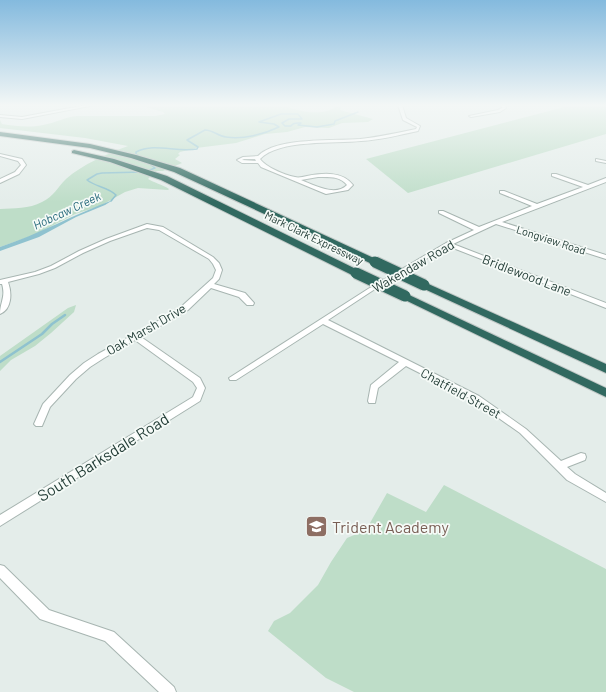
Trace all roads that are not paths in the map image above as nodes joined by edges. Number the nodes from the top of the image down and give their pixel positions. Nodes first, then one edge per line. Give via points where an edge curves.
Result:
1 (36, 137) edge
2 (379, 137) edge
3 (0, 140) edge
4 (0, 155) edge
5 (598, 160) dead end
6 (606, 162) edge
7 (554, 175) dead end
8 (297, 179) junction
9 (606, 180) edge
10 (0, 181) edge
11 (588, 187) junction
12 (502, 192) dead end
13 (537, 206) junction
14 (441, 212) dead end
15 (496, 222) junction
16 (480, 230) junction
17 (448, 244) junction
18 (606, 257) edge
19 (2, 282) edge
20 (209, 285) junction
21 (250, 303) dead end
22 (606, 306) edge
23 (0, 312) edge
24 (322, 320) junction
25 (136, 337) junction
26 (405, 362) junction
27 (606, 369) edge
28 (233, 378) dead end
29 (606, 393) edge
30 (372, 401) dead end
31 (39, 424) dead end
32 (580, 457) dead end
33 (559, 466) junction
34 (606, 498) edge
35 (0, 521) edge
36 (0, 570) edge
37 (169, 692) edge

1 - 27 highway, Mark Clark Expressway, bridge via 105,149 179,171
2 - 8 street via 360,141 316,142 263,152 258,160 263,166
3 - 29 highway, Mark Clark Expressway, bridge via 90,155 164,178
4 - 10 street via 20,160 24,165 17,173
5 - 6 street
7 - 11 street
8 - 8 street via 326,192 346,189 350,185 345,179 335,176
9 - 11 street, Wakendaw Road
11 - 13 street, Wakendaw Road
12 - 13 street
13 - 15 street, Wakendaw Road
14 - 16 street
15 - 16 street, Wakendaw Road
15 - 18 street, Longview Road
16 - 17 street, Wakendaw Road
17 - 22 street, Bridlewood Lane
17 - 24 street, Wakendaw Road
19 - 20 street, Oak Marsh Drive via 54,267 108,240 147,226 161,228 211,258 219,270 216,279
19 - 23 street, Oak Marsh Drive via 7,289 8,298
20 - 21 street via 242,295
20 - 25 street, Oak Marsh Drive via 185,308
24 - 26 street, Chatfield Street
24 - 28 street, Wakendaw Road
25 - 31 street, Oak Marsh Drive via 101,356 73,377 46,406
25 - 35 street, South Barksdale Road via 198,380 201,388 197,399
26 - 30 street via 374,387
26 - 33 street, Chatfield Street via 476,398 502,415 523,431
32 - 33 street
33 - 34 street, Chatfield Street via 571,477
36 - 37 street via 45,615 109,636

